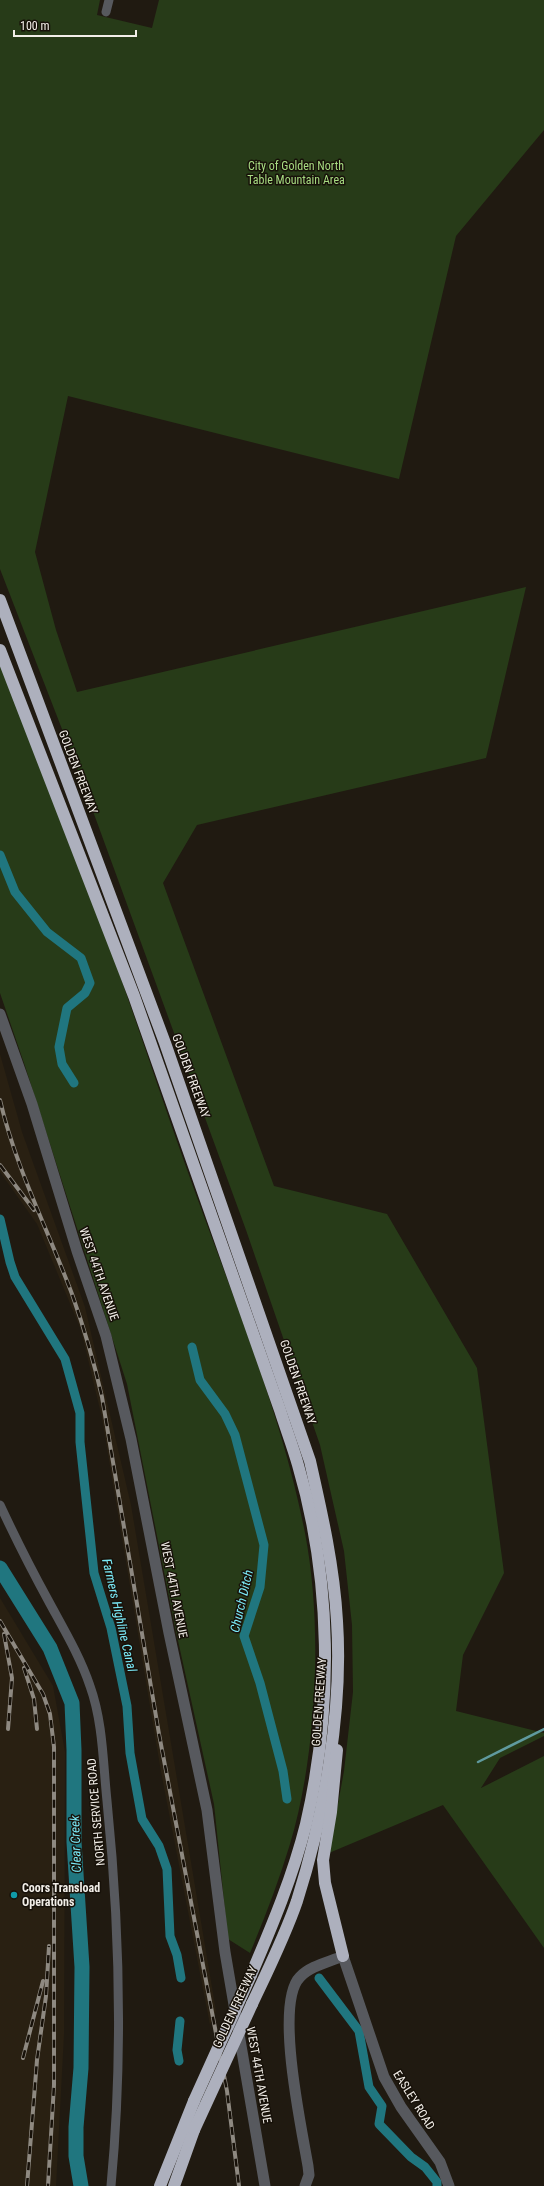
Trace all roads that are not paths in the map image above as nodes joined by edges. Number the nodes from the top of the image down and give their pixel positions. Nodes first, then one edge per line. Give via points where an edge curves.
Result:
1 (109, 0) edge
2 (106, 12) dead end
3 (0, 600) edge
4 (0, 650) edge
5 (0, 1014) edge
6 (0, 1505) edge
7 (337, 1678) junction
8 (343, 1956) junction
9 (111, 2186) edge
10 (160, 2186) edge
11 (174, 2186) edge
12 (265, 2186) edge
13 (305, 2186) edge
14 (449, 2186) edge

1 - 2 street
3 - 7 highway, GOLDEN FREEWAY via 165,1043 310,1460 333,1579 337,1622
4 - 10 highway, GOLDEN FREEWAY, bridge via 134,996 280,1410 309,1510 321,1583 325,1645 324,1686 320,1745 306,1825 284,1896 252,1975 194,2101
5 - 12 street, WEST 44TH AVENUE via 32,1104 106,1336 131,1439 207,1810 225,1952
6 - 9 street, NORTH SERVICE ROAD via 80,1661 91,1686 96,1711 112,1843 117,1947 119,2053
7 - 8 highway via 336,1763 323,1860 325,1883
7 - 11 highway, GOLDEN FREEWAY, bridge via 332,1741 317,1832 296,1902 194,2130
8 - 13 street via 308,1971 299,1978 292,1996 289,2030 309,2175
8 - 14 street, EASLEY ROAD via 384,2078 404,2113 440,2162

